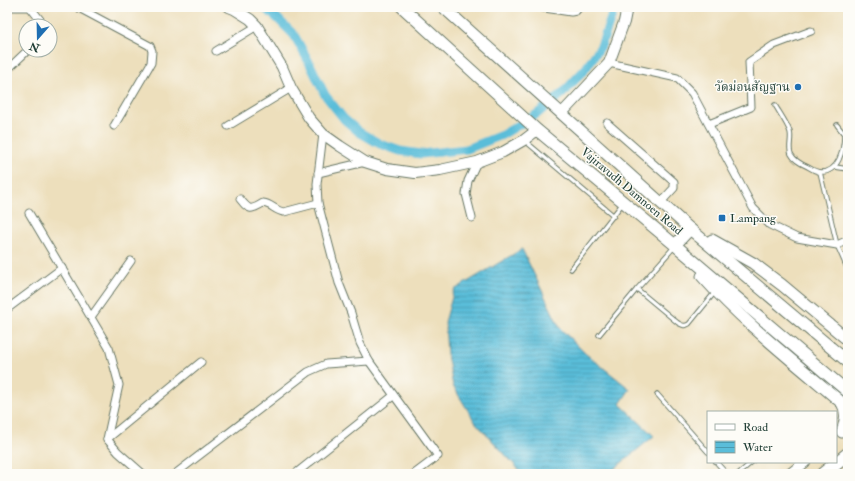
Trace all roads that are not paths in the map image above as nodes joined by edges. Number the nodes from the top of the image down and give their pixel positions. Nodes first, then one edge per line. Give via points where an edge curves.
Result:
1 (7, 7) edge
2 (30, 7) edge
3 (77, 7) edge
4 (229, 7) edge
5 (402, 7) edge
6 (443, 7) edge
7 (538, 7) edge
8 (579, 7) edge
9 (627, 7) edge
10 (39, 18) edge
11 (256, 26) junction
12 (811, 32) dead end
13 (216, 51) dead end
14 (20, 58) edge
15 (609, 63) junction
16 (7, 70) edge
17 (291, 88) junction
18 (775, 106) dead end
19 (562, 113) junction
20 (607, 123) dead end
21 (708, 124) junction
22 (837, 125) dead end
23 (114, 126) dead end
24 (228, 126) dead end
25 (537, 130) junction
26 (323, 134) junction
27 (524, 140) junction
28 (365, 162) junction
29 (478, 162) junction
30 (835, 167) junction
31 (848, 169) edge
32 (820, 172) junction
33 (318, 173) junction
34 (240, 199) dead end
35 (624, 202) junction
36 (662, 202) junction
37 (318, 203) junction
38 (29, 213) dead end
39 (614, 216) junction
40 (472, 218) dead end
41 (690, 229) junction
42 (848, 240) edge
43 (675, 245) junction
44 (837, 245) junction
45 (131, 261) dead end
46 (62, 268) junction
47 (571, 269) dead end
48 (848, 270) edge
49 (637, 289) junction
50 (716, 291) junction
51 (7, 309) edge
52 (91, 317) junction
53 (599, 335) dead end
54 (848, 340) edge
55 (369, 361) junction
56 (201, 362) dead end
57 (848, 362) edge
58 (848, 392) edge
59 (657, 394) dead end
60 (393, 396) junction
61 (842, 432) edge
62 (107, 439) junction
63 (707, 451) edge
64 (848, 454) edge
65 (717, 463) edge
66 (751, 463) edge
67 (804, 463) edge
68 (837, 463) edge
69 (837, 463) edge
70 (143, 474) edge
71 (175, 474) edge
72 (295, 474) edge
73 (414, 474) edge
74 (727, 474) edge
75 (738, 474) edge
76 (790, 474) edge
77 (823, 474) edge

1 - 2 street
2 - 10 street
3 - 23 street via 150,46 152,51 152,62
4 - 11 street via 250,19
5 - 25 main road, Vajiravudh Damnoen Road
6 - 19 main road, Vajiravudh Damnoen Road
7 - 8 street via 571,12
9 - 15 street
11 - 13 street
11 - 17 street via 282,67
12 - 21 street via 774,45 749,62 751,107
14 - 16 street
15 - 19 street
15 - 21 street via 677,78 692,93
17 - 24 street
17 - 26 street via 309,118
18 - 32 lane via 790,132 791,154 796,160
19 - 36 main road, Vajiravudh Damnoen Road
20 - 36 street via 674,182 674,188
21 - 44 street via 753,208 770,225 797,238
22 - 30 lane via 844,134 844,143
25 - 27 street
25 - 35 main road, Vajiravudh Damnoen Road
26 - 28 street
26 - 33 street
27 - 29 street
27 - 39 lane
28 - 29 street via 387,169 415,173
28 - 33 street
29 - 40 street via 468,180 466,194
30 - 31 lane
30 - 32 lane
32 - 44 lane
33 - 37 street
34 - 37 street via 251,209 263,203 284,212
35 - 39 lane
35 - 43 main road, Vajiravudh Damnoen Road
36 - 41 main road, Vajiravudh Damnoen Road
37 - 55 street via 339,283
38 - 46 street
39 - 47 lane
41 - 43 main road
41 - 54 main road via 753,263
41 - 57 main road, Vajiravudh Damnoen Road
42 - 44 street
43 - 49 lane
43 - 50 main road
43 - 58 main road, Vajiravudh Damnoen Road
44 - 48 lane
45 - 52 street
46 - 51 street
46 - 52 street
49 - 50 lane via 682,326 689,324
49 - 53 lane
50 - 61 main road via 842,403 846,418
52 - 62 street via 109,348 119,385
55 - 60 street
55 - 71 street via 326,364 308,372
56 - 62 street
59 - 63 lane
60 - 72 street
60 - 73 street via 438,456
62 - 70 street
64 - 69 highway
65 - 74 lane
66 - 75 lane
67 - 76 street
68 - 77 highway

